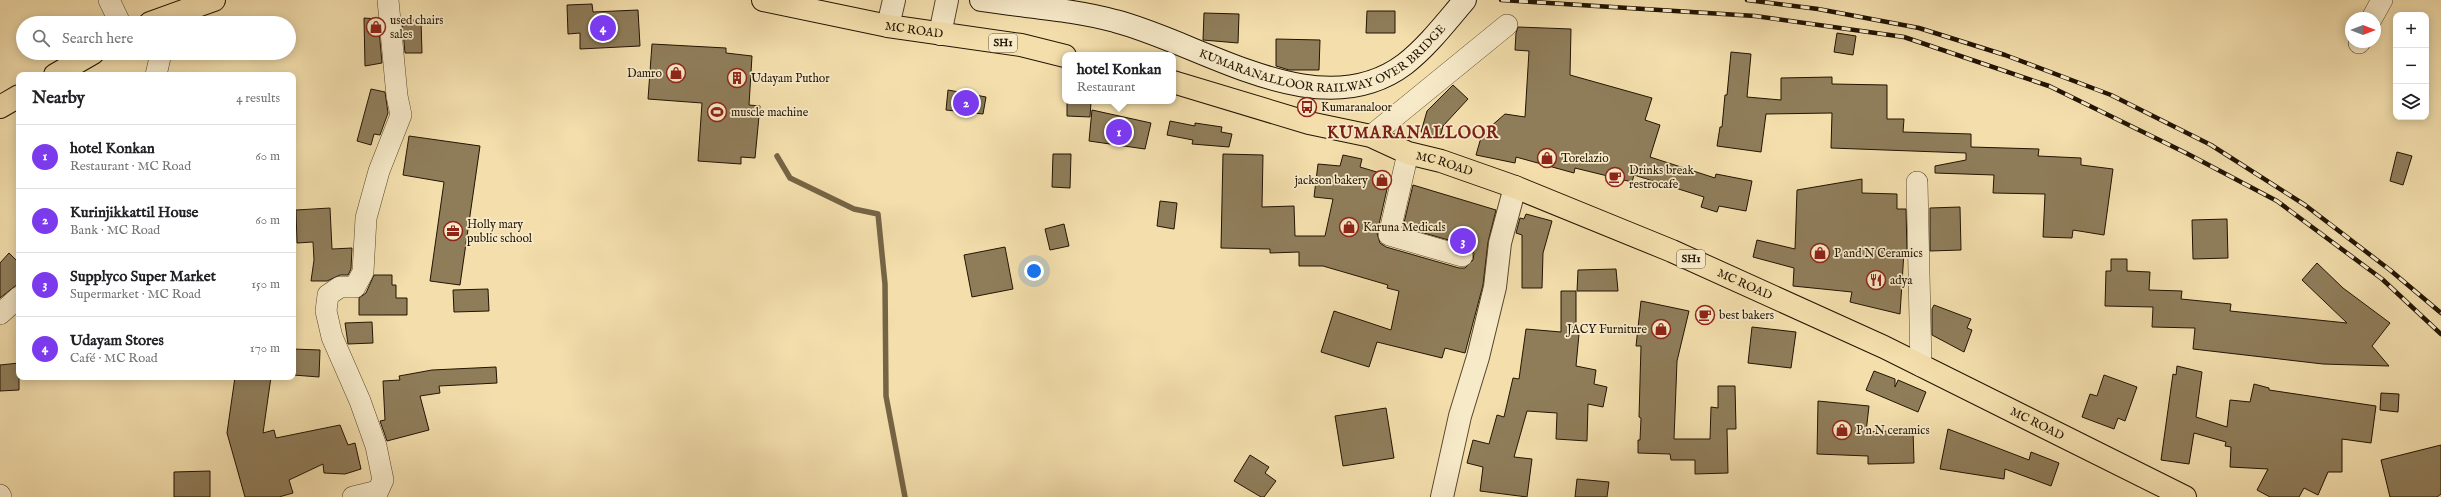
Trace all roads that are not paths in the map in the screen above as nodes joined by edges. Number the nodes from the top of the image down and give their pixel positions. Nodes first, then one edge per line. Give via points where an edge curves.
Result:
1 (109, 0) edge
2 (214, 0) edge
3 (388, 0) edge
4 (768, 0) edge
5 (894, 0) edge
6 (947, 0) edge
7 (981, 0) edge
8 (1465, 0) edge
9 (2382, 0) edge
10 (2375, 12) edge
11 (117, 16) edge
12 (174, 16) edge
13 (1507, 25) dead end
14 (888, 26) junction
15 (940, 34) junction
16 (1062, 55) edge
17 (81, 60) edge
18 (159, 60) edge
19 (60, 72) edge
20 (157, 72) edge
21 (1176, 83) edge
22 (16, 98) edge
23 (0, 107) edge
24 (1371, 136) junction
25 (1408, 153) junction
26 (1917, 182) dead end
27 (1515, 188) junction
28 (1462, 256) dead end
29 (16, 300) edge
30 (0, 314) edge
31 (1921, 366) junction
32 (353, 497) edge
33 (1442, 497) edge
34 (2184, 497) edge

1 - 11 street
2 - 12 main road
3 - 32 street via 401,115 379,171 366,218 363,272 355,287 340,287 328,295 326,311 332,337 360,401 376,446 384,480 378,491
4 - 14 main road, MC ROAD / SH1
5 - 14 main road
6 - 15 main road
7 - 8 main road, KUMARANALLOOR RAILWAY OVER BRIDGE via 1116,21 1236,66 1304,86 1326,88 1377,79 1404,64 1436,36
9 - 10 street
13 - 24 street
14 - 15 main road, MC ROAD / SH1
15 - 16 main road, MC ROAD / SH1 via 1021,45
17 - 19 main road
18 - 20 street
21 - 24 main road, MC ROAD / SH1 via 1309,123
22 - 23 main road
24 - 25 main road, MC ROAD / SH1
25 - 27 main road, MC ROAD / SH1 via 1442,161
25 - 28 street via 1389,235
26 - 31 street
27 - 31 main road, MC ROAD / SH1 via 1672,250
27 - 33 main road via 1500,243 1495,287 1460,416
29 - 30 street
31 - 34 main road, MC ROAD / SH1

